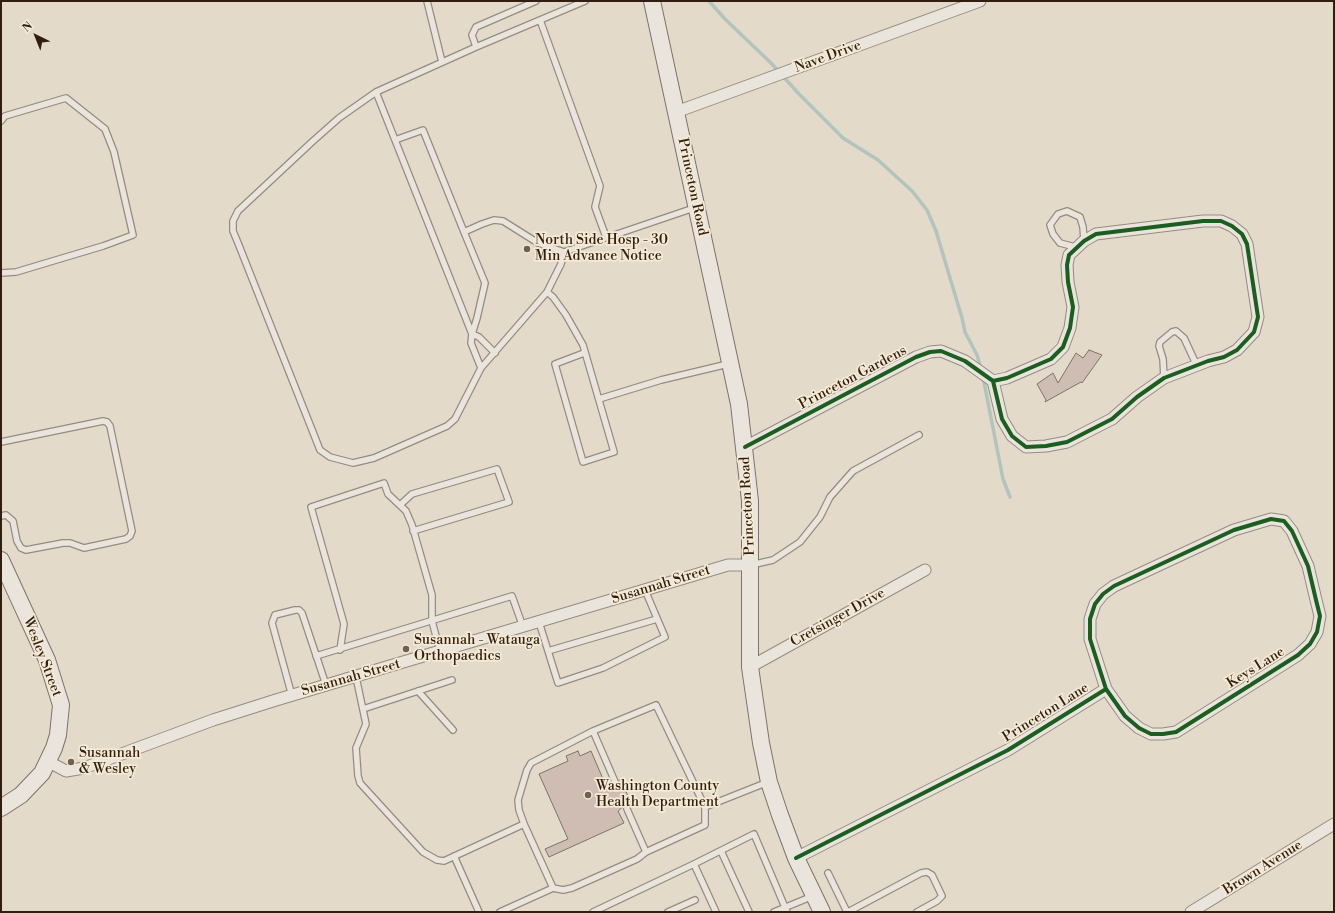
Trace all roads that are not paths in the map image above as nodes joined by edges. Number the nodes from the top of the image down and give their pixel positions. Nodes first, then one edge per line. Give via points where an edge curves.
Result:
1 (427, 1) edge
2 (536, 1) edge
3 (585, 1) edge
4 (652, 1) edge
5 (980, 1) edge
6 (540, 20) junction
7 (476, 47) junction
8 (442, 62) junction
9 (376, 92) junction
10 (676, 112) junction
11 (1, 121) edge
12 (395, 140) junction
13 (697, 207) junction
14 (464, 232) junction
15 (606, 237) junction
16 (1080, 244) junction
17 (564, 252) junction
18 (1, 273) edge
19 (547, 292) junction
20 (472, 334) junction
21 (495, 353) junction
22 (584, 353) junction
23 (730, 363) junction
24 (1197, 366) junction
25 (481, 368) junction
26 (1164, 378) junction
27 (993, 381) junction
28 (599, 399) junction
29 (919, 435) dead end
30 (1, 442) edge
31 (745, 447) junction
32 (400, 506) junction
33 (1, 516) edge
34 (1284, 521) joint
35 (413, 531) junction
36 (1, 560) edge
37 (750, 565) junction
38 (925, 570) dead end
39 (645, 590) junction
40 (657, 618) junction
41 (432, 621) junction
42 (539, 622) junction
43 (523, 627) junction
44 (340, 650) junction
45 (548, 651) junction
46 (440, 652) junction
47 (316, 656) junction
48 (750, 667) junction
49 (356, 677) junction
50 (452, 680) dead end
51 (326, 685) junction
52 (1106, 689) junction
53 (418, 691) junction
54 (292, 696) junction
55 (363, 709) junction
56 (453, 730) dead end
57 (593, 731) junction
58 (47, 761) junction
59 (769, 782) junction
60 (616, 784) dead end
61 (705, 807) junction
62 (1, 808) edge
63 (627, 809) dead end
64 (524, 824) junction
65 (1334, 824) edge
66 (721, 851) junction
67 (646, 852) junction
68 (454, 856) junction
69 (796, 858) junction
70 (694, 864) junction
71 (828, 873) dead end
72 (554, 888) junction
73 (814, 896) junction
74 (695, 900) dead end
75 (786, 910) edge
76 (479, 912) edge
77 (500, 912) edge
78 (593, 912) edge
79 (668, 912) edge
80 (716, 912) edge
81 (749, 912) edge
82 (774, 912) edge
83 (822, 912) edge
84 (848, 912) edge
85 (917, 912) edge
86 (1191, 912) edge

1 - 8 lane
2 - 7 lane via 476,27 472,35
3 - 6 lane
4 - 10 street, Princeton Road
5 - 10 street, Nave Drive
6 - 7 lane
6 - 15 lane via 600,186 595,207
7 - 8 lane
8 - 9 lane
9 - 12 lane
9 - 25 lane via 339,118 238,210 233,221 233,231 320,450 330,457 353,463 369,460 447,426 455,419
10 - 13 street, Princeton Road
11 - 18 lane via 5,116 66,98 105,129 114,152 133,235 24,270
12 - 14 lane via 423,130
12 - 20 lane
13 - 15 lane
13 - 23 street, Princeton Road
14 - 17 lane via 494,220 503,221 538,243
14 - 20 lane via 485,283
15 - 17 lane
16 - 16 lane via 1060,243 1053,234 1050,225 1058,214 1067,211 1080,217 1083,226
16 - 24 street via 1096,234 1204,221 1221,222 1242,234 1247,244 1258,316 1254,332 1237,350 1224,358
16 - 27 street via 1069,255 1067,265 1073,307 1070,328 1063,347 1051,359 1007,378
17 - 19 lane
19 - 21 lane
19 - 22 lane via 566,315 583,345
20 - 21 lane via 479,337
20 - 25 lane via 471,343
21 - 25 lane
22 - 28 lane
22 - 28 lane via 555,364 583,462 614,452
23 - 28 lane
23 - 31 street, Princeton Road
24 - 26 street
24 - 26 lane via 1184,338 1176,331 1172,332 1159,346
26 - 27 street via 1112,419 1067,442 1026,447 1012,436 1002,419
27 - 31 street, Princeton Gardens via 965,361 941,351 930,352
29 - 37 lane via 853,471 830,497 820,517 800,542 773,560
30 - 33 lane via 107,422 110,426 132,531 126,539 84,548 63,543 26,550 21,548 17,541 13,521 6,515
31 - 37 street, Princeton Road via 750,501
32 - 35 lane via 406,511
32 - 35 lane via 412,494 497,470 509,502
32 - 44 lane via 388,494 384,483 311,507 344,624
34 - 52 street, Princeton Lane via 1271,519 1234,530 1114,586 1103,594 1095,604 1090,619 1090,639
34 - 52 street, Keys Lane via 1292,531 1308,566 1320,616 1317,632 1310,644 1298,655 1176,732 1151,734 1139,728 1126,716
35 - 41 lane via 432,595
36 - 58 street, Wesley Street via 47,660 61,705 58,735
37 - 39 street, Susannah Street via 728,565
37 - 48 street, Princeton Road
38 - 48 street, Cretsinger Drive
39 - 40 lane
39 - 42 street, Susannah Street
40 - 45 lane
40 - 45 lane via 665,637 603,668 558,683
41 - 43 lane via 512,596
41 - 44 lane
41 - 46 lane
42 - 43 street, Susannah Street
42 - 45 lane
43 - 46 street, Susannah Street
44 - 47 lane
46 - 49 street, Susannah Street
47 - 51 lane
47 - 54 lane via 302,613 299,610 275,615 272,623
48 - 59 street, Princeton Road
49 - 51 street, Susannah Street
49 - 55 lane
50 - 53 lane
51 - 54 street, Susannah Street
52 - 69 street, Princeton Lane via 1008,750
53 - 55 lane
53 - 56 lane
54 - 58 street, Susannah Street via 213,720 84,768 66,771
55 - 68 lane via 366,724 356,748 360,783 430,858 444,861
57 - 60 lane
57 - 61 lane via 656,705
57 - 64 lane via 531,763 518,800
58 - 62 street, Wesley Street via 32,784
59 - 61 lane
59 - 69 street, Princeton Road
61 - 67 lane via 705,825
63 - 67 lane
64 - 68 lane
64 - 72 lane
65 - 86 street, Brown Avenue
66 - 70 lane
66 - 75 lane via 754,834
66 - 81 lane
67 - 72 lane via 637,859 572,888
68 - 76 lane
69 - 73 street, Princeton Road
70 - 78 lane
70 - 80 lane
71 - 84 lane
72 - 77 lane
73 - 75 lane
73 - 83 street, Princeton Road
74 - 79 lane
75 - 82 lane
84 - 85 lane via 927,872 932,875 942,896

